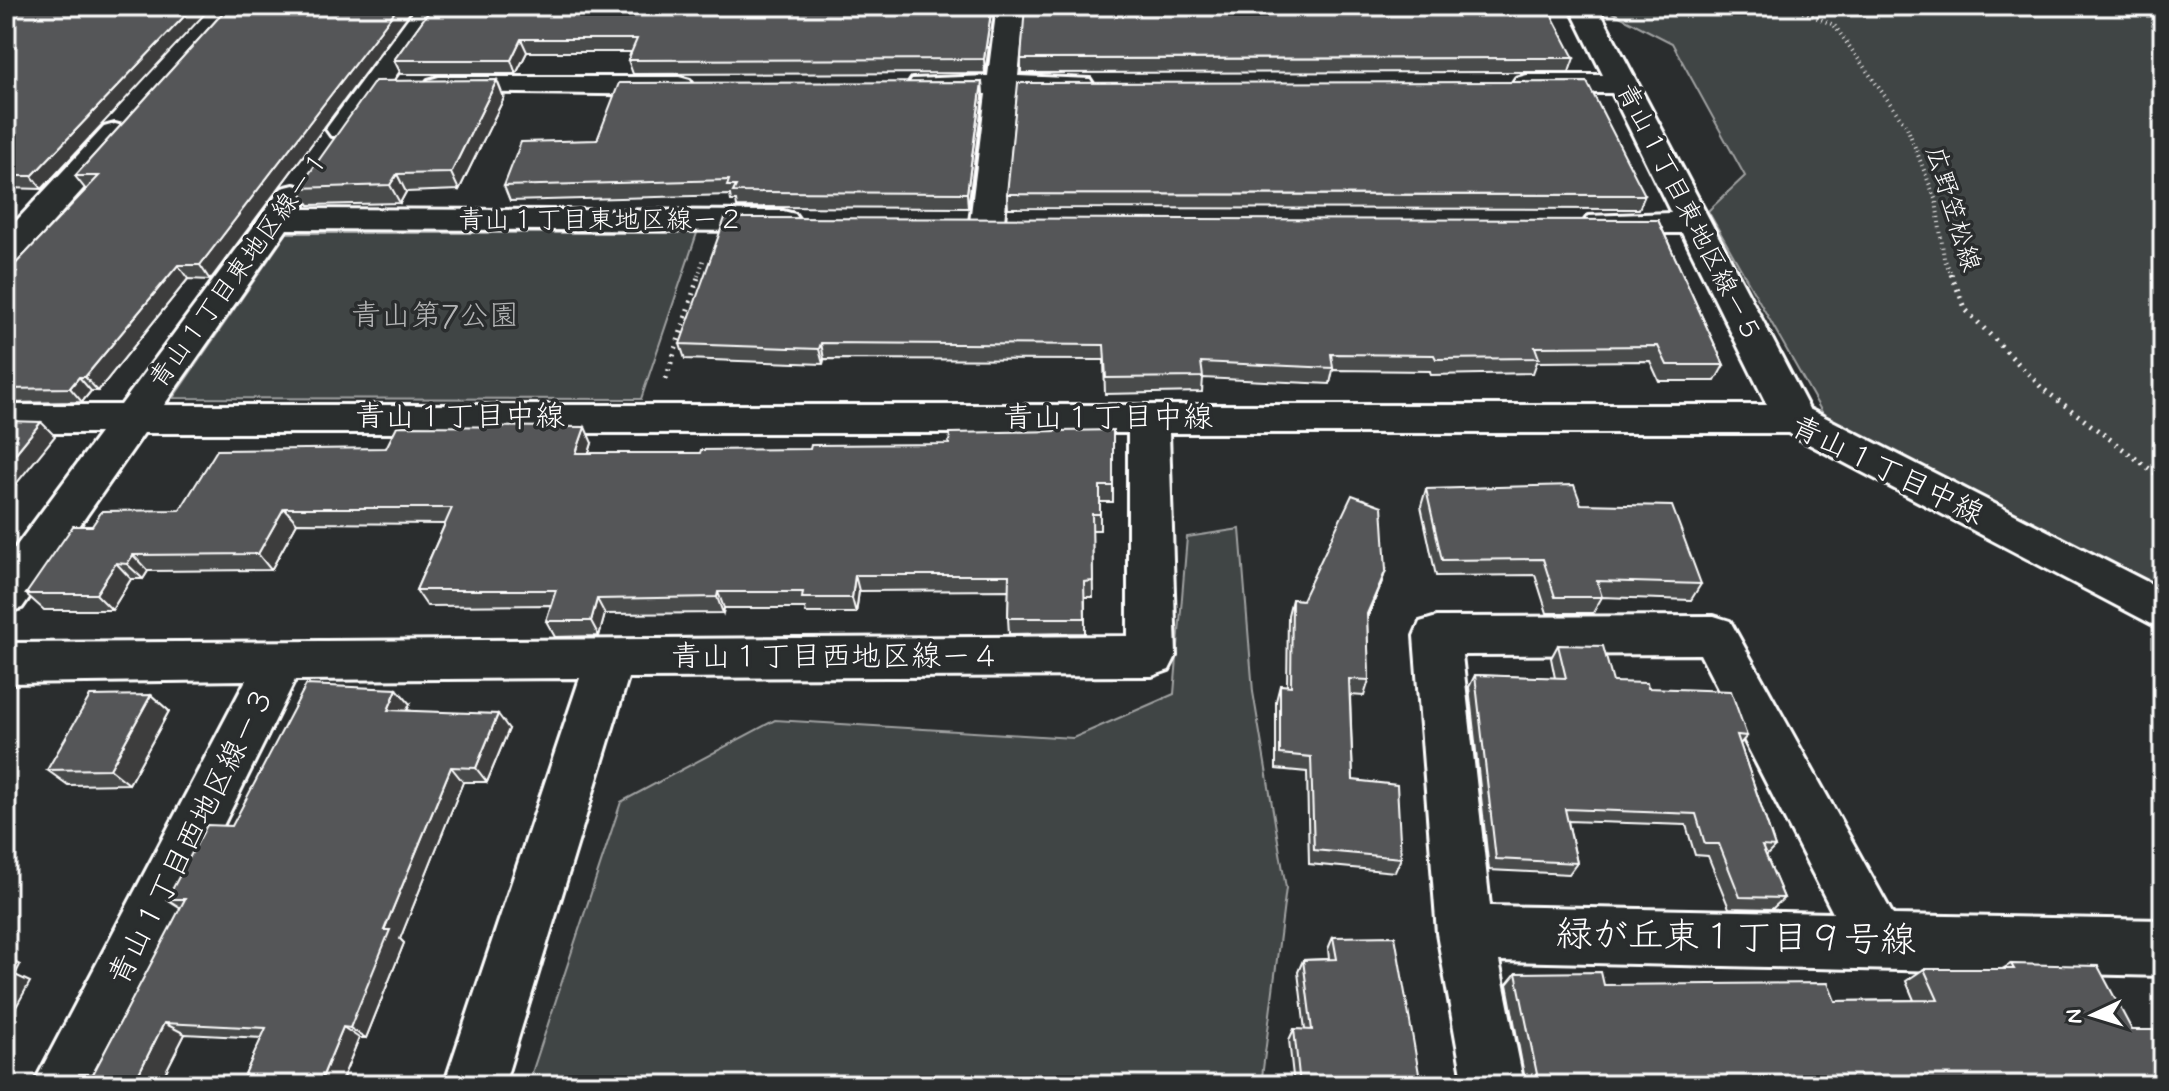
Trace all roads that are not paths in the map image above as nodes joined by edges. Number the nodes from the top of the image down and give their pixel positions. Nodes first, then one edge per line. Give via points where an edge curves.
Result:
1 (431, 6) edge
2 (1011, 6) edge
3 (1583, 6) edge
4 (1496, 84) edge
5 (1623, 84) junction
6 (892, 85) edge
7 (1002, 85) junction
8 (1113, 85) edge
9 (373, 86) junction
10 (703, 86) edge
11 (134, 112) edge
12 (277, 219) junction
13 (811, 221) edge
14 (987, 222) edge
15 (1568, 223) edge
16 (1694, 223) junction
17 (6, 253) edge
18 (134, 417) junction
19 (1148, 418) junction
20 (6, 419) edge
21 (1794, 419) junction
22 (6, 595) edge
23 (2163, 611) edge
24 (610, 658) junction
25 (281, 660) junction
26 (6, 663) edge
27 (1465, 933) junction
28 (1878, 943) junction
29 (2163, 948) edge
30 (63, 1085) edge
31 (474, 1085) edge
32 (1494, 1085) edge

1 - 9 street, 青山１丁目東地区線ー１
2 - 7 street
3 - 5 street, 青山１丁目東地区線ー５
4 - 5 street
5 - 16 street, 青山１丁目東地区線ー５
6 - 7 street
7 - 8 street
7 - 14 street
9 - 10 street
9 - 12 street, 青山１丁目東地区線ー１
11 - 17 street
12 - 13 street, 青山１丁目東地区線ー２
12 - 18 street, 青山１丁目東地区線ー１
15 - 16 street
16 - 21 street, 青山１丁目東地区線ー５
18 - 19 street, 青山１丁目中線
18 - 20 street, 青山１丁目中線
18 - 22 street, 青山１丁目東地区線ー１
19 - 21 street, 青山１丁目中線
19 - 24 street, 青山１丁目西地区線ー４ via 1152,656
21 - 23 street, 青山１丁目中線
24 - 25 street, 青山１丁目西地区線ー４
24 - 31 street
25 - 26 street, 青山１丁目西地区線ー３
25 - 30 street, 青山１丁目西地区線ー３
27 - 28 street, 緑が丘東１丁目９号線
27 - 28 street via 1437,636 1714,635
27 - 32 street
28 - 29 street, 緑が丘東１丁目９号線

